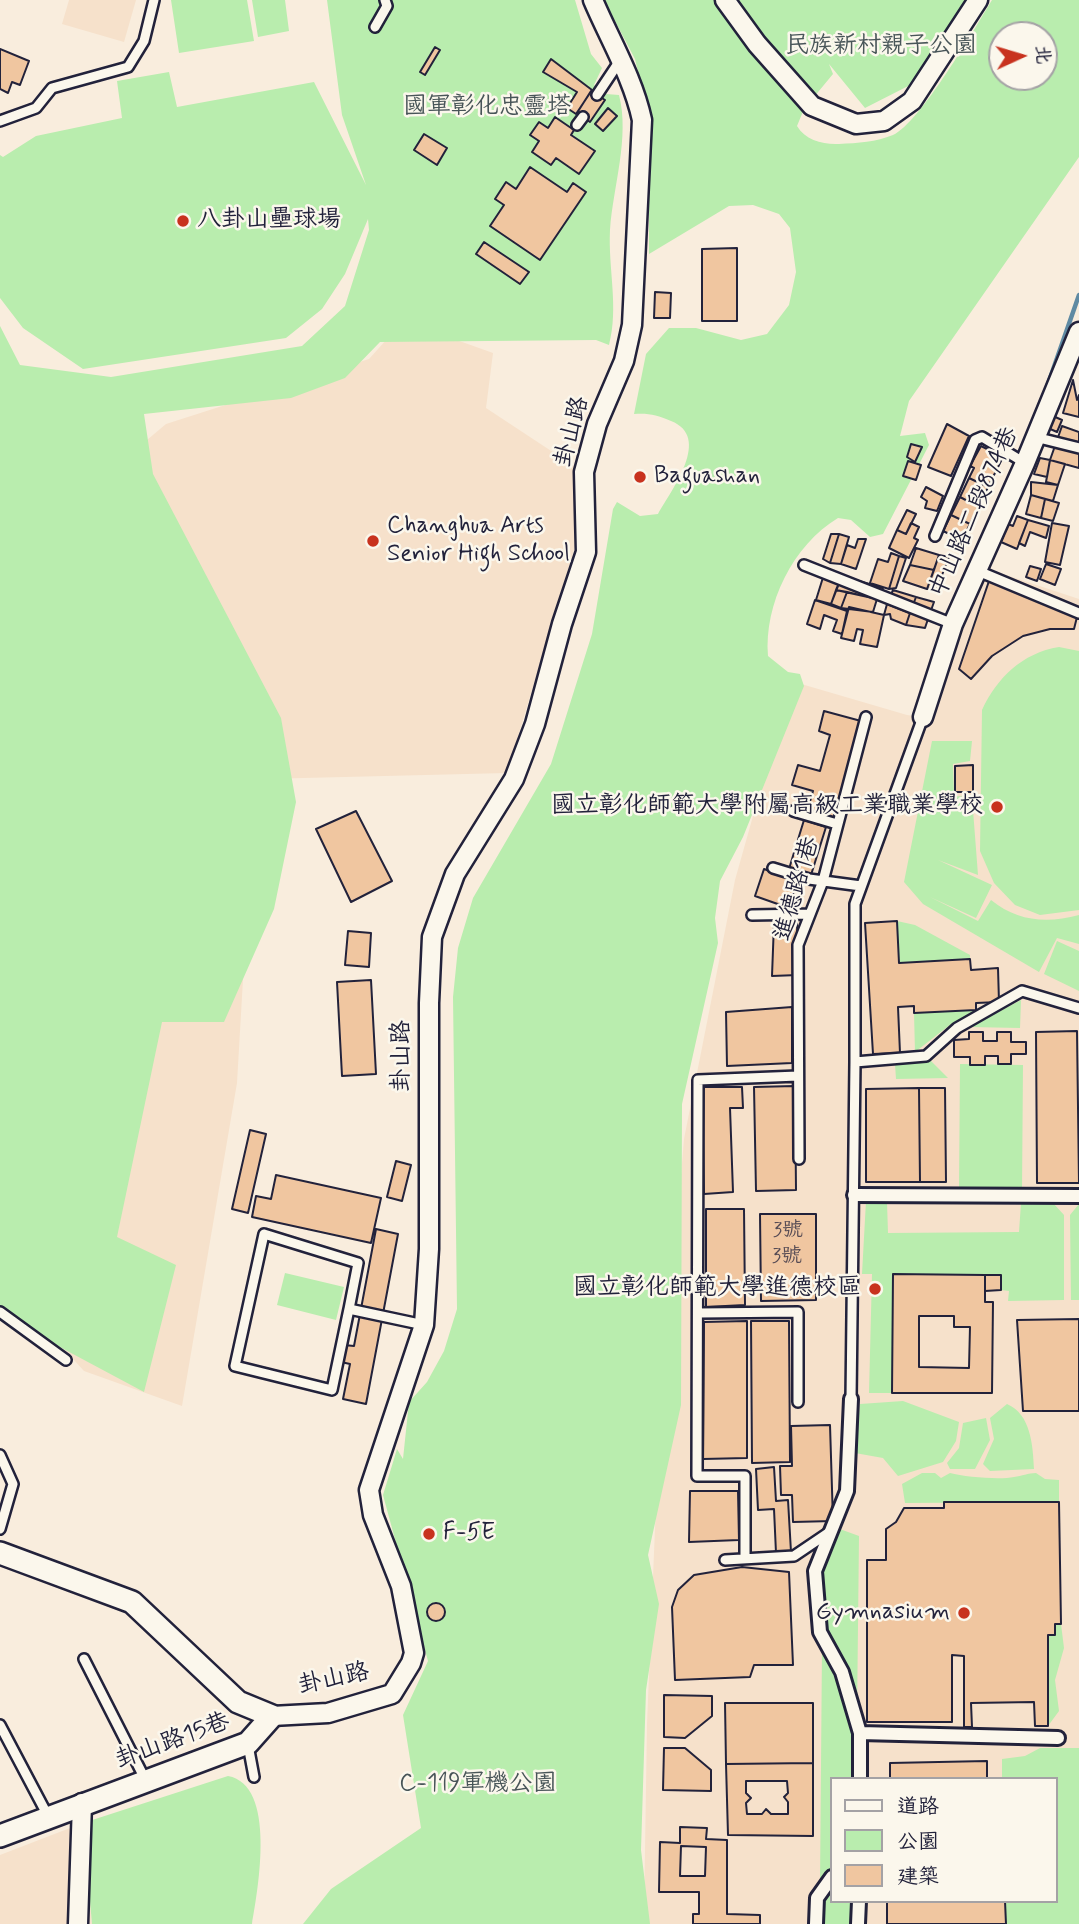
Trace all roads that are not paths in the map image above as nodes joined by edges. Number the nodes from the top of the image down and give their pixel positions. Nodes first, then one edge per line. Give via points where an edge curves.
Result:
1 (155, 0) edge
2 (385, 0) edge
3 (593, 0) edge
4 (725, 0) edge
5 (978, 0) edge
6 (375, 27) dead end
7 (619, 62) junction
8 (597, 95) dead end
9 (0, 121) edge
10 (1079, 332) edge
11 (1075, 354) edge
12 (1035, 437) junction
13 (1079, 448) edge
14 (1022, 461) junction
15 (935, 536) dead end
16 (804, 565) dead end
17 (978, 571) junction
18 (1079, 613) edge
19 (953, 624) junction
20 (866, 717) dead end
21 (923, 717) joint
22 (793, 811) dead end
23 (836, 824) junction
24 (773, 868) dead end
25 (823, 881) junction
26 (861, 886) junction
27 (810, 914) junction
28 (752, 915) dead end
29 (1079, 1008) edge
30 (855, 1062) junction
31 (798, 1076) junction
32 (799, 1160) dead end
33 (854, 1195) junction
34 (1079, 1196) edge
35 (349, 1309) junction
36 (0, 1312) edge
37 (699, 1313) junction
38 (424, 1325) junction
39 (66, 1360) dead end
40 (850, 1399) joint
41 (797, 1402) dead end
42 (0, 1455) edge
43 (0, 1529) edge
44 (831, 1531) junction
45 (0, 1553) edge
46 (745, 1558) junction
47 (725, 1560) dead end
48 (84, 1659) dead end
49 (272, 1716) junction
50 (0, 1725) edge
51 (860, 1732) junction
52 (1058, 1738) dead end
53 (248, 1743) junction
54 (254, 1777) dead end
55 (860, 1777) edge
56 (145, 1779) junction
57 (82, 1803) junction
58 (48, 1816) junction
59 (0, 1836) edge
60 (830, 1880) edge
61 (859, 1903) edge
62 (78, 1924) edge
63 (816, 1924) edge
64 (858, 1924) edge

1 - 9 lane via 144,41 128,67 52,88 36,108
2 - 6 lane via 387,6
3 - 7 street, 卦山路
4 - 5 street via 812,106 856,124 884,121 912,101
7 - 8 lane
7 - 38 street, 卦山路 via 635,88 642,120 632,325 624,361 597,424 584,472 586,552 535,724 514,779 455,874 432,937
10 - 11 street, 中山路二段874巷
11 - 12 street, 中山路二段874巷
12 - 13 lane
12 - 14 street, 中山路二段874巷
14 - 15 lane via 982,438 975,440
14 - 17 street, 中山路二段874巷
16 - 19 lane
17 - 18 lane
17 - 19 street, 中山路二段874巷
19 - 21 street, 中山路二段874巷
20 - 23 lane, 進德路1巷
21 - 26 lane
22 - 23 lane
23 - 25 lane, 進德路1巷
24 - 25 lane
25 - 26 lane
25 - 27 lane, 進德路1巷
26 - 30 lane via 853,937
27 - 28 lane
27 - 31 lane, 進德路1巷 via 798,945
29 - 30 lane via 1021,991 957,1028 926,1056
30 - 33 lane
31 - 32 lane, 進德路1巷
31 - 37 lane via 698,1080
33 - 34 street
33 - 40 lane
35 - 35 lane via 332,1390 235,1366 264,1234 358,1264
35 - 38 lane
36 - 39 lane
37 - 41 lane via 798,1312
37 - 46 lane via 697,1476 745,1476
38 - 49 street, 卦山路 via 369,1490 373,1515 401,1586 414,1653 411,1662 392,1693 376,1700 328,1713
40 - 44 street via 847,1491
42 - 43 lane via 13,1484
44 - 46 lane via 794,1556
44 - 51 street via 815,1571 820,1632 842,1672
45 - 49 street, 卦山路 via 132,1602 238,1702
46 - 47 lane
48 - 56 lane
49 - 53 street, 卦山路15巷
50 - 58 lane
51 - 52 street
51 - 55 street
53 - 54 lane
53 - 56 street, 卦山路15巷
56 - 57 street, 卦山路15巷
57 - 58 street, 卦山路15巷
57 - 62 street
58 - 59 street, 卦山路15巷
60 - 63 street via 817,1898
61 - 64 street

